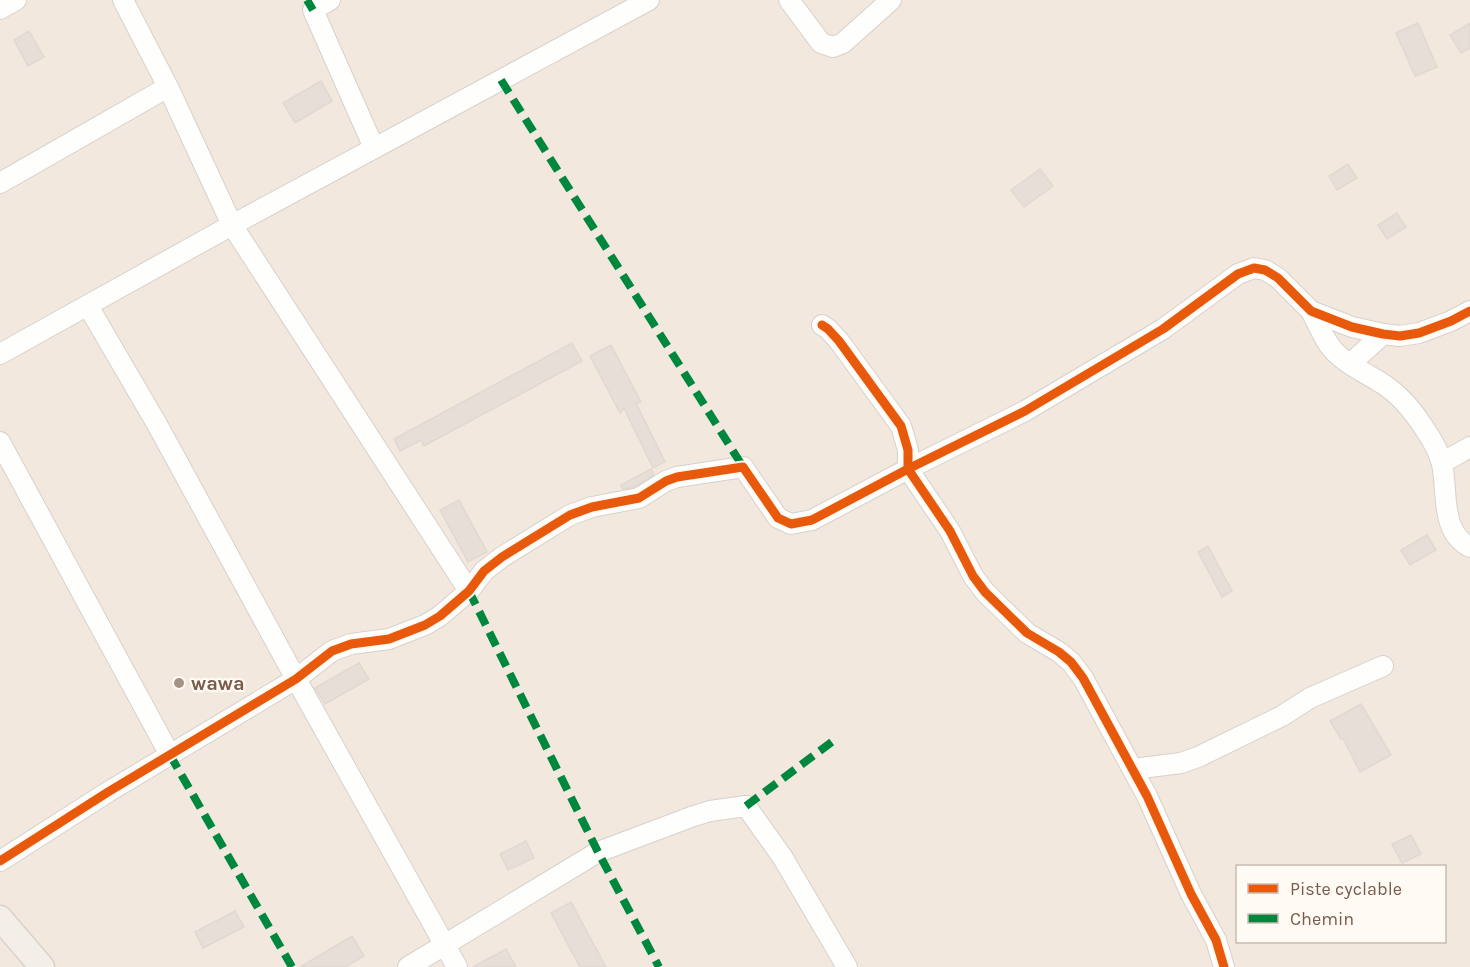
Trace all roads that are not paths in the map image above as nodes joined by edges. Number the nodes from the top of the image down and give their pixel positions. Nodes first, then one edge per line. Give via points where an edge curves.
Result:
1 (16, 0) edge
2 (123, 0) edge
3 (330, 0) edge
4 (648, 0) edge
5 (789, 0) edge
6 (891, 0) edge
7 (0, 9) edge
8 (168, 87) junction
9 (374, 148) junction
10 (0, 183) edge
11 (232, 225) junction
12 (88, 306) junction
13 (1311, 311) junction
14 (1470, 311) edge
15 (822, 325) dead end
16 (1383, 334) junction
17 (0, 354) edge
18 (1350, 364) junction
19 (0, 442) edge
20 (1470, 447) edge
21 (1442, 464) junction
22 (908, 469) junction
23 (1470, 547) edge
24 (469, 591) junction
25 (1383, 666) dead end
26 (296, 679) junction
27 (170, 755) junction
28 (1132, 769) junction
29 (0, 861) edge
30 (0, 918) edge
31 (444, 944) junction
32 (42, 967) edge
33 (408, 967) edge
34 (457, 967) edge
35 (847, 967) edge
36 (1224, 967) edge

1 - 7 street
2 - 8 street
3 - 9 street via 313,10
4 - 9 street
5 - 6 street via 821,43 833,47 843,43
8 - 10 street
8 - 11 street
9 - 11 street
11 - 12 street
11 - 24 street
12 - 17 street
12 - 26 street via 159,426
13 - 16 street
13 - 18 street via 1327,342
13 - 22 street via 1278,278 1265,270 1247,270 1163,329 1025,411
14 - 16 street via 1419,333
15 - 22 street via 839,341 901,426 908,450
16 - 18 street
18 - 21 street via 1397,396 1426,431
19 - 27 street
20 - 21 street
21 - 23 street via 1448,516 1458,539
22 - 24 street via 812,520 791,524 770,509 743,467 677,477 639,498 570,515 502,557 484,571
22 - 28 street via 985,592 1027,633 1071,662
24 - 26 street via 425,625 389,639 332,651
25 - 28 street via 1310,698 1198,757
26 - 27 street
26 - 31 street
27 - 29 street
28 - 36 street via 1216,940
30 - 32 main road
31 - 33 street
31 - 34 street
31 - 35 street via 598,852 710,811 746,807 783,858

